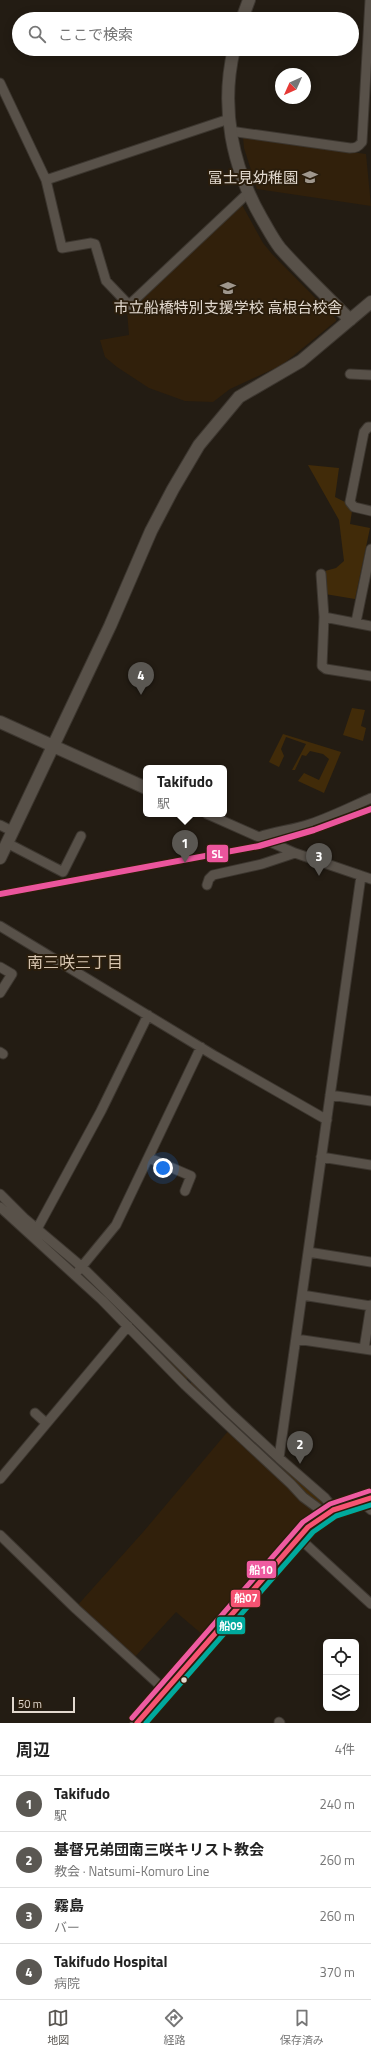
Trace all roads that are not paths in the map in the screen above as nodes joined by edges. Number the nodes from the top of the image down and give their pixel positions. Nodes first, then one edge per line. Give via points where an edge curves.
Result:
1 (249, 0) edge
2 (370, 0) edge
3 (245, 12) edge
4 (233, 56) edge
5 (0, 83) edge
6 (229, 125) junction
7 (46, 180) junction
8 (248, 193) junction
9 (371, 302) edge
10 (350, 320) junction
11 (350, 374) dead end
12 (371, 375) edge
13 (371, 427) edge
14 (371, 511) edge
15 (371, 549) edge
16 (321, 574) dead end
17 (324, 617) junction
18 (356, 622) junction
19 (371, 626) edge
20 (371, 676) edge
21 (0, 722) edge
22 (52, 746) junction
23 (143, 787) edge
24 (371, 798) edge
25 (214, 817) edge
26 (0, 825) edge
27 (12, 831) junction
28 (81, 836) dead end
29 (259, 837) junction
30 (7, 843) junction
31 (295, 853) junction
32 (0, 858) edge
33 (361, 876) junction
34 (371, 879) edge
35 (207, 885) dead end
36 (0, 926) edge
37 (0, 967) edge
38 (0, 993) edge
39 (148, 1015) junction
40 (200, 1047) junction
41 (330, 1095) junction
42 (371, 1101) edge
43 (327, 1120) junction
44 (149, 1158) junction
45 (321, 1158) junction
46 (371, 1165) edge
47 (185, 1191) dead end
48 (0, 1194) edge
49 (0, 1207) edge
50 (13, 1213) junction
51 (37, 1229) junction
52 (308, 1252) junction
53 (371, 1262) edge
54 (82, 1267) junction
55 (74, 1275) junction
56 (302, 1296) junction
57 (371, 1306) edge
58 (128, 1326) junction
59 (296, 1339) junction
60 (368, 1349) edge
61 (193, 1377) junction
62 (185, 1385) junction
63 (35, 1413) dead end
64 (46, 1423) junction
65 (279, 1458) junction
66 (0, 1480) edge
67 (366, 1499) edge
68 (371, 1510) edge
69 (328, 1512) junction
70 (0, 1535) edge
71 (298, 1537) junction
72 (371, 1604) edge
73 (166, 1691) junction
74 (137, 1723) edge

1 - 3 street
2 - 6 street via 360,145 350,148
4 - 6 street via 229,74
5 - 7 street
6 - 7 street
6 - 8 street via 235,155
7 - 8 street via 62,248 95,244 106,281 129,306
8 - 10 street via 279,247
9 - 10 street
10 - 22 street via 301,361 242,394 199,445 172,489 151,531 110,626
11 - 12 street
13 - 14 street via 364,432 350,502 354,507
15 - 18 street
16 - 17 street
17 - 18 street
17 - 20 street via 322,666 326,669
18 - 19 street
21 - 22 street
22 - 23 street
22 - 27 street
24 - 29 street via 310,824
25 - 29 street
26 - 27 street
27 - 30 street
28 - 30 street via 63,872
29 - 31 street
30 - 32 street
31 - 33 street
31 - 35 street via 262,864 213,875
33 - 34 street
33 - 41 street
36 - 39 street
37 - 38 street via 12,974
39 - 40 street
39 - 51 street via 101,1111
40 - 43 street
40 - 44 street
41 - 42 street
41 - 43 street
43 - 45 street
44 - 47 street via 191,1176
44 - 54 street via 116,1225
45 - 46 street
45 - 52 street
48 - 50 street
49 - 50 street
50 - 51 street
50 - 55 street
51 - 54 street
52 - 53 street
52 - 56 street
54 - 55 street
54 - 61 street
55 - 58 street
56 - 57 street
56 - 59 street
57 - 60 street
58 - 62 street
58 - 64 street
59 - 60 street
59 - 65 street
61 - 62 street
61 - 65 street
62 - 69 street via 303,1497
63 - 64 street
64 - 66 street
65 - 69 street via 325,1498 329,1503
67 - 68 street
67 - 69 main road
69 - 71 main road
70 - 73 street
71 - 72 street
71 - 73 main road
73 - 74 main road

